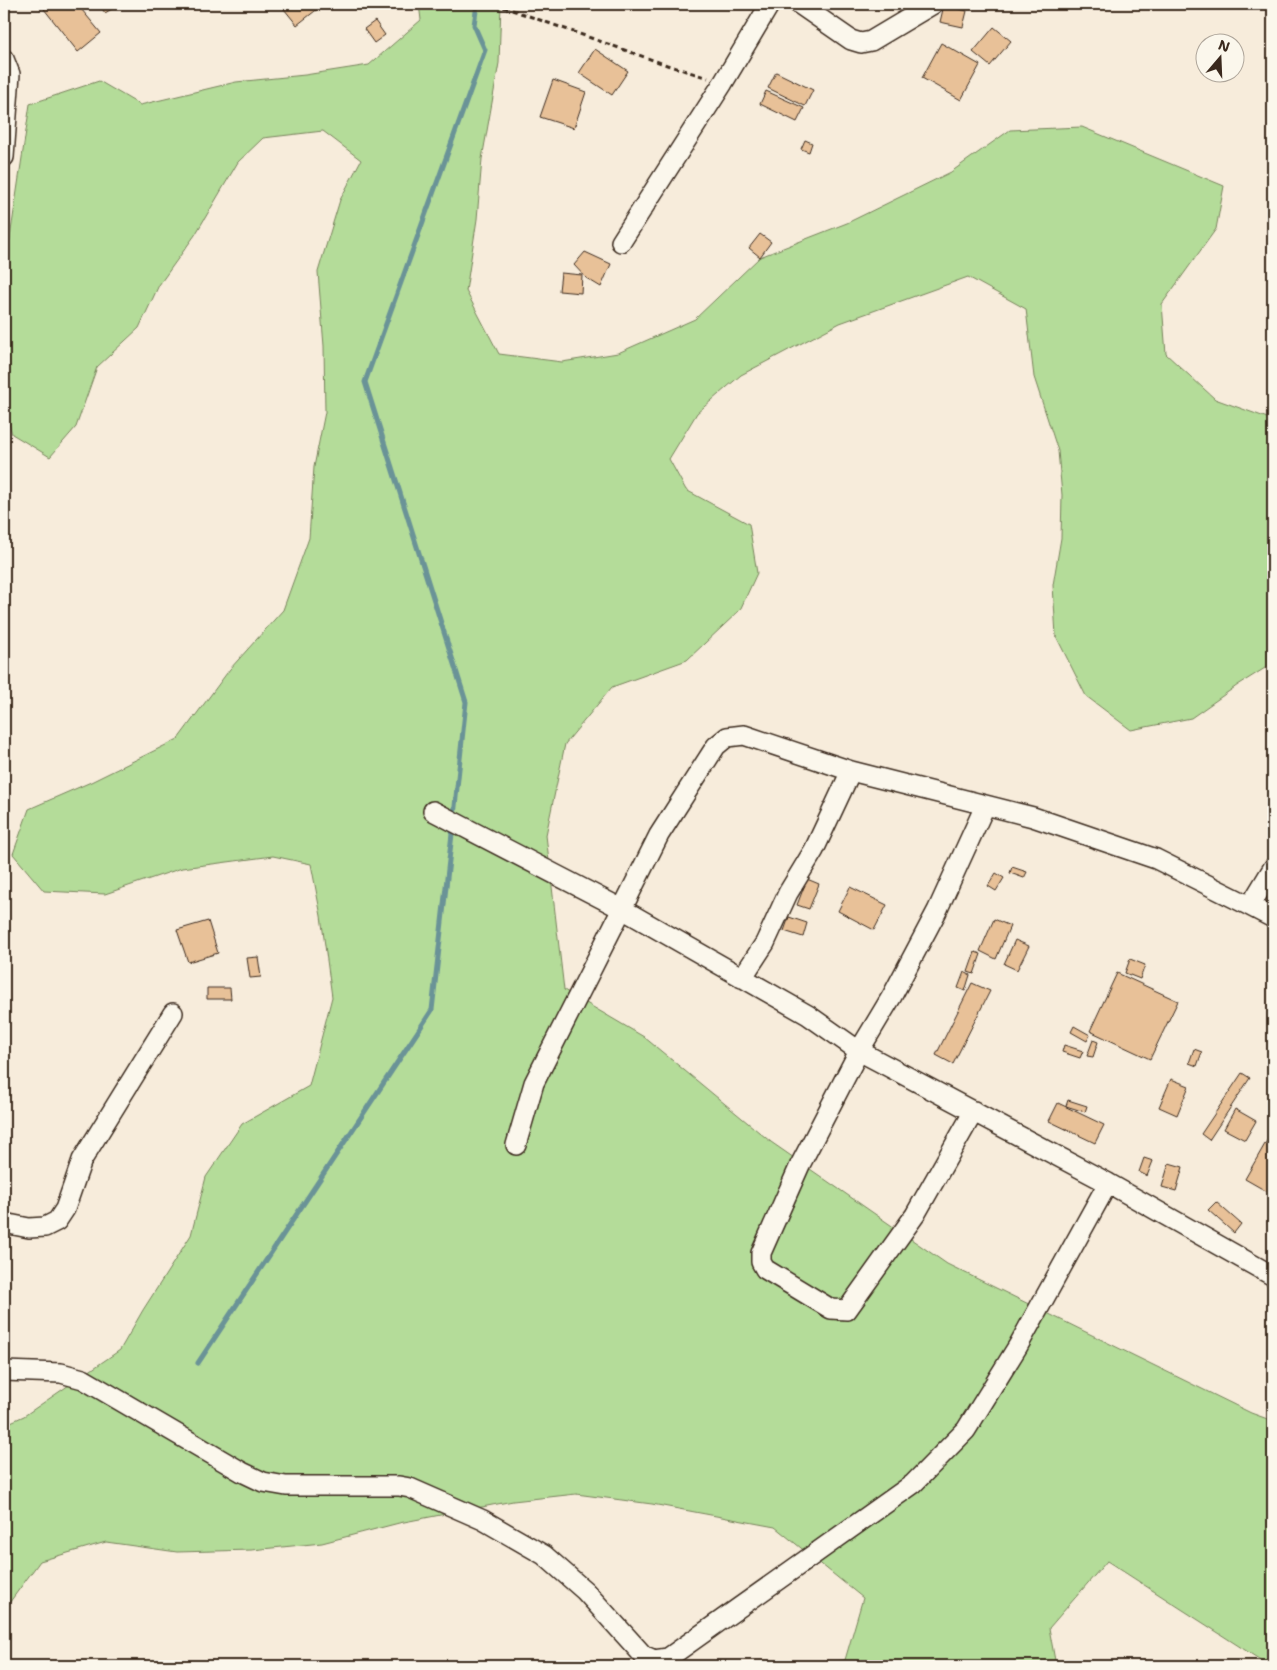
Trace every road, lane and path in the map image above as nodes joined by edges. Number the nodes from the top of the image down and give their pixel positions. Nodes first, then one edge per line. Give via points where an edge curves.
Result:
1 (495, 4) edge
2 (770, 4) edge
3 (799, 4) edge
4 (933, 4) edge
5 (4, 59) edge
6 (723, 83) junction
7 (4, 157) edge
8 (621, 242) dead end
9 (851, 771) junction
10 (985, 806) junction
11 (433, 811) dead end
12 (1273, 868) edge
13 (1250, 906) junction
14 (622, 909) junction
15 (1273, 918) edge
16 (742, 978) junction
17 (173, 1013) dead end
18 (859, 1052) junction
19 (974, 1111) junction
20 (516, 1145) dead end
21 (1108, 1183) junction
22 (4, 1223) edge
23 (1273, 1276) edge
24 (4, 1371) edge

1 - 6 path
2 - 6 street
3 - 4 street via 851,40 861,42 871,41
5 - 7 street via 10,74
6 - 8 street
9 - 10 street
9 - 14 street via 744,735 727,736 716,746 658,834
9 - 16 street via 766,943
10 - 13 street via 1033,817 1156,859
10 - 18 street via 937,911
11 - 14 street
12 - 13 street
13 - 15 street
14 - 16 street
14 - 20 street via 534,1083
16 - 18 street via 808,1015
17 - 22 street via 82,1160 65,1209 57,1221 45,1227 29,1228
18 - 19 street
18 - 19 street via 800,1165 761,1253 765,1269 831,1309 847,1310 915,1215
19 - 21 street
21 - 23 street
21 - 24 street via 1018,1346 966,1430 913,1484 668,1658 654,1660 643,1655 585,1591 544,1555 474,1516 410,1488 286,1486 262,1482 82,1379 62,1373

